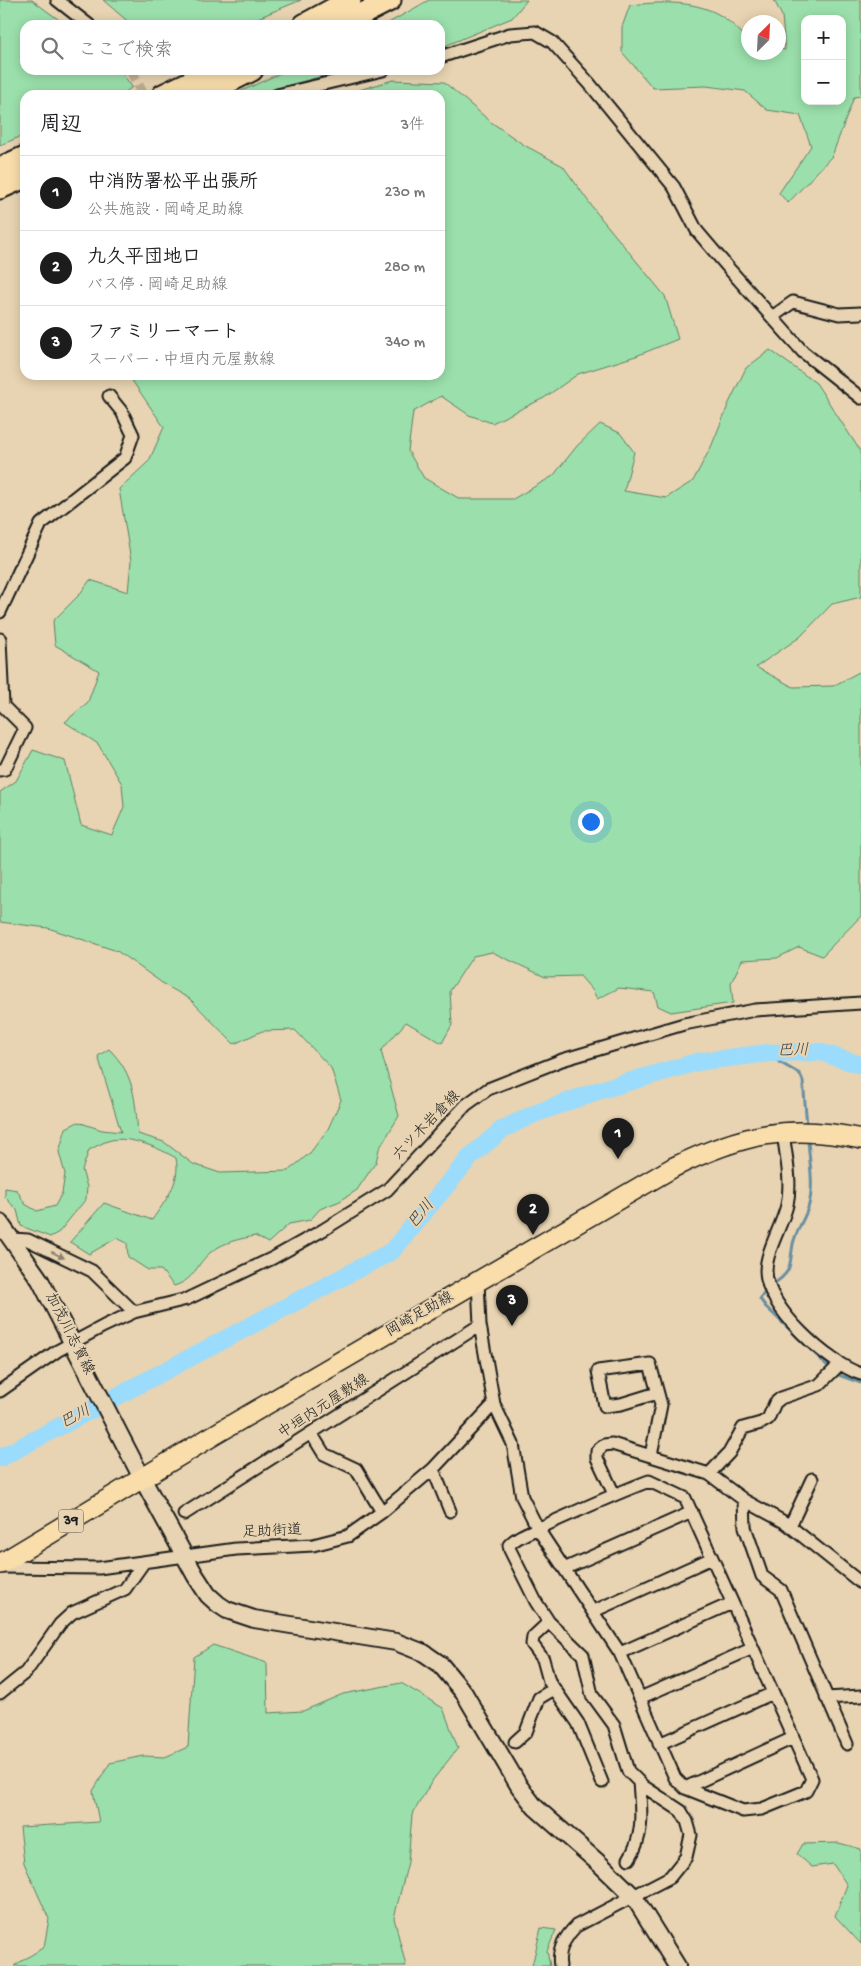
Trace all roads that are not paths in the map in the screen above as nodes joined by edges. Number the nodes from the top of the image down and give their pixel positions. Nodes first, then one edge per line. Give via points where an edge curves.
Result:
1 (57, 0) edge
2 (350, 0) edge
3 (390, 0) edge
4 (83, 20) edge
5 (313, 20) edge
6 (351, 20) edge
7 (445, 55) edge
8 (205, 75) edge
9 (242, 75) edge
10 (362, 75) edge
11 (173, 90) edge
12 (212, 90) edge
13 (298, 90) edge
14 (20, 159) edge
15 (0, 168) edge
16 (20, 179) edge
17 (0, 188) edge
18 (861, 313) edge
19 (772, 317) junction
20 (109, 396) dead end
21 (861, 398) edge
22 (0, 612) edge
23 (0, 639) edge
24 (0, 770) edge
25 (861, 1003) edge
26 (783, 1133) junction
27 (861, 1139) edge
28 (0, 1223) edge
29 (12, 1239) junction
30 (478, 1282) junction
31 (134, 1312) junction
32 (480, 1325) junction
33 (75, 1347) junction
34 (839, 1365) junction
35 (861, 1374) edge
36 (0, 1391) edge
37 (657, 1393) junction
38 (494, 1404) junction
39 (312, 1433) junction
40 (651, 1455) junction
41 (433, 1469) junction
42 (709, 1474) junction
43 (142, 1478) junction
44 (812, 1479) dead end
45 (614, 1494) junction
46 (744, 1500) junction
47 (450, 1511) dead end
48 (382, 1512) junction
49 (692, 1512) junction
50 (184, 1514) dead end
51 (790, 1526) junction
52 (538, 1529) junction
53 (185, 1555) junction
54 (712, 1558) junction
55 (144, 1562) junction
56 (0, 1566) edge
57 (566, 1568) junction
58 (861, 1583) edge
59 (732, 1603) junction
60 (594, 1611) junction
61 (549, 1622) junction
62 (751, 1649) junction
63 (620, 1653) junction
64 (554, 1689) junction
65 (0, 1693) edge
66 (773, 1693) junction
67 (861, 1696) edge
68 (640, 1698) junction
69 (826, 1698) junction
70 (793, 1738) junction
71 (515, 1742) dead end
72 (659, 1744) junction
73 (847, 1744) dead end
74 (602, 1782) dead end
75 (639, 1782) junction
76 (685, 1788) junction
77 (629, 1859) dead end
78 (634, 1897) junction
79 (560, 1966) edge
80 (677, 1966) edge

1 - 4 street
2 - 5 highway
3 - 6 highway
7 - 19 street via 510,34 535,32 552,42 674,187 697,231
8 - 11 highway
9 - 12 highway
10 - 13 street
14 - 15 highway
16 - 17 highway
18 - 19 street via 840,314 793,302
19 - 21 street via 803,352
20 - 22 street via 122,412 133,436 125,458 41,524
23 - 24 street via 4,706 25,728 5,769
25 - 31 street, 六ツ木岩倉線 via 755,1010 684,1024 562,1060 488,1089 466,1105 387,1190 272,1258 187,1298
26 - 27 main road, 岡崎足助線 / 39 via 821,1131
26 - 30 main road, 岡崎足助線 / 39 via 739,1140 674,1167
26 - 34 street via 787,1205 766,1272 776,1304
28 - 29 street, 加茂川志賀線
29 -> 31 street via 28,1240 92,1271
29 - 33 street, 加茂川志賀線 via 40,1280
30 - 32 street
30 - 43 main road, 岡崎足助線 / 39
31 - 33 street, 六ツ木岩倉線
32 - 38 street
32 - 39 street, 中垣内元屋敷線
33 - 36 street, 六ツ木岩倉線
33 - 43 street, 加茂川志賀線
34 - 35 street
34 - 42 street via 819,1384 781,1398 768,1419 742,1428 729,1453
37 - 37 street via 650,1364 598,1371 605,1406
37 - 40 street via 661,1405
38 - 41 street, 足助街道
38 - 52 street via 513,1444 522,1497
39 - 48 street via 324,1454 356,1469
39 - 50 street, 中垣内元屋敷線
40 - 42 street
40 - 45 street via 612,1444 597,1451 597,1458
41 - 47 street
41 - 48 street, 足助街道
42 - 46 street
43 - 53 street, 加茂川志賀線
43 - 56 main road, 岡崎足助線 / 39
44 - 51 street
45 - 49 street via 648,1481 685,1498
45 - 52 street
46 - 51 street
46 - 69 street via 745,1527 762,1576 781,1590
48 - 53 street, 足助街道 via 348,1536 313,1545
49 - 54 street
49 - 57 street
51 - 58 street
52 - 57 street
52 - 61 street via 514,1539 509,1545 513,1559
53 - 55 street, 足助街道
53 - 78 street, 加茂川志賀線 via 208,1595 227,1610 254,1619 396,1642 424,1653 440,1664 464,1693 535,1807
54 - 59 street
54 - 60 street
55 - 56 street, 足助街道 via 99,1568
55 - 65 street via 125,1589 72,1613 60,1624 26,1672
57 - 60 street
59 - 62 street
59 - 63 street
60 - 63 street
61 - 64 street via 533,1636 532,1644 543,1659
61 - 75 street via 583,1655 592,1695 614,1726 624,1764
62 - 66 street
62 - 68 street
63 - 68 street
64 - 71 street via 539,1698 526,1732
64 - 74 street via 578,1723
66 - 70 street
66 - 72 street
67 - 69 street
68 - 72 street
69 - 73 street
70 - 76 street
70 - 76 street via 812,1780 806,1791 762,1809 743,1811
72 - 76 street via 675,1778
75 - 77 street via 641,1829
75 - 78 street via 681,1811 687,1820 691,1840 680,1867 659,1884
78 - 79 street via 576,1926 562,1945
78 - 80 street, 加茂川志賀線

